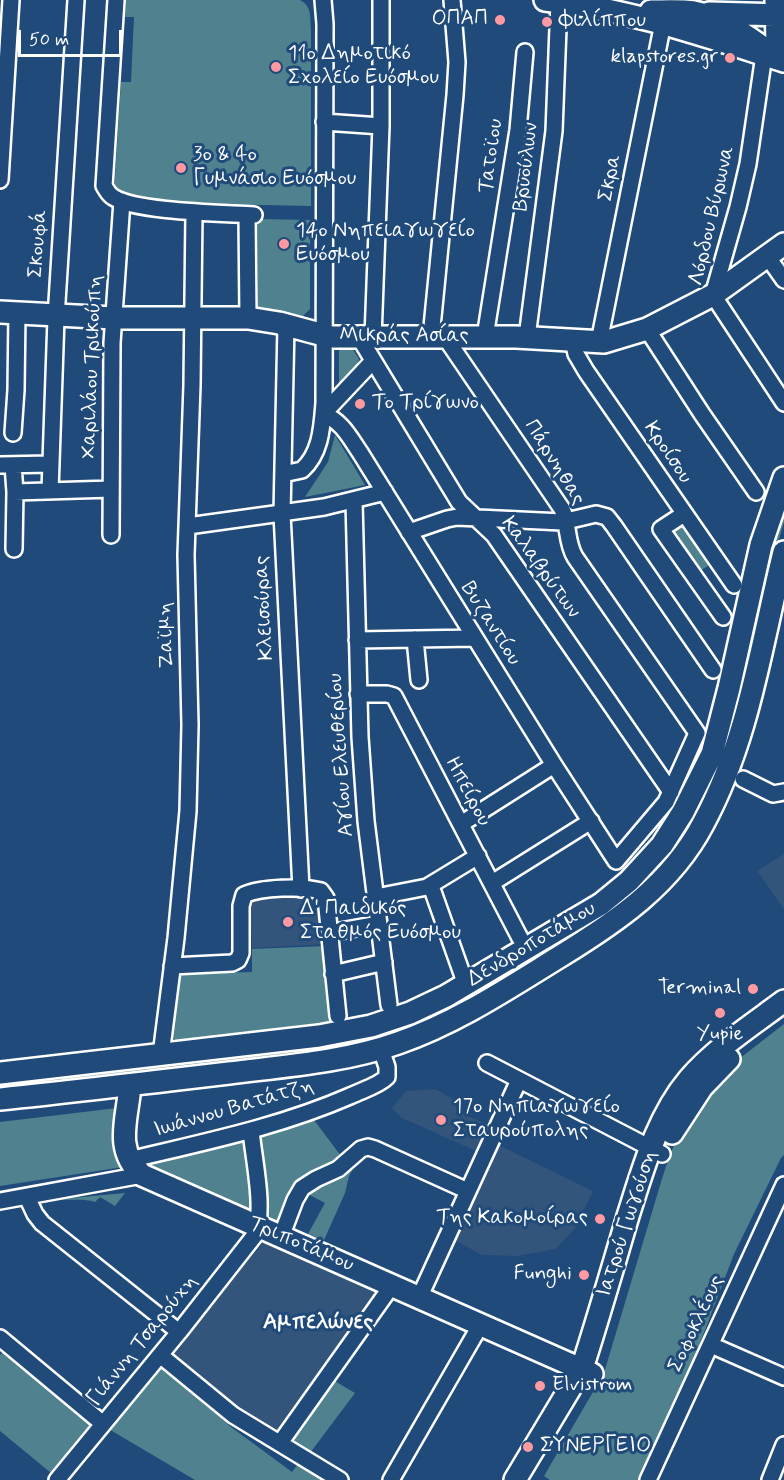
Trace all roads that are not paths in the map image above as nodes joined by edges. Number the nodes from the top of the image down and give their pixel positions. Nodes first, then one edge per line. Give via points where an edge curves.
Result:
1 (11, 0) edge
2 (76, 0) edge
3 (116, 0) edge
4 (323, 0) edge
5 (381, 0) edge
6 (452, 0) edge
7 (552, 1) edge
8 (607, 6) edge
9 (779, 10) edge
10 (692, 14) edge
11 (663, 23) junction
12 (740, 32) junction
13 (525, 52) dead end
14 (779, 59) edge
15 (324, 122) junction
16 (381, 126) junction
17 (0, 180) edge
18 (122, 201) junction
19 (194, 212) junction
20 (784, 244) edge
21 (767, 256) junction
22 (784, 280) edge
23 (713, 295) junction
24 (9, 312) edge
25 (56, 316) junction
26 (114, 318) junction
27 (194, 318) junction
28 (248, 318) junction
29 (286, 325) junction
30 (647, 329) junction
31 (325, 337) junction
32 (366, 337) junction
33 (438, 337) junction
34 (485, 337) junction
35 (527, 338) junction
36 (573, 341) junction
37 (600, 342) junction
38 (372, 362) junction
39 (16, 390) junction
40 (0, 391) edge
41 (784, 404) edge
42 (323, 414) junction
43 (13, 433) dead end
44 (50, 464) junction
45 (7, 465) edge
46 (283, 474) junction
47 (784, 478) edge
48 (111, 489) junction
49 (50, 491) junction
50 (15, 492) junction
51 (385, 492) junction
52 (756, 492) dead end
53 (354, 501) junction
54 (282, 514) junction
55 (684, 514) junction
56 (475, 519) junction
57 (566, 521) junction
58 (188, 526) junction
59 (409, 532) junction
60 (111, 535) dead end
61 (14, 549) dead end
62 (784, 552) edge
63 (717, 560) junction
64 (694, 575) junction
65 (734, 585) dead end
66 (723, 617) dead end
67 (474, 638) junction
68 (415, 639) junction
69 (357, 640) junction
70 (713, 670) dead end
71 (418, 680) dead end
72 (358, 694) junction
73 (554, 765) junction
74 (743, 779) dead end
75 (671, 792) junction
76 (784, 792) edge
77 (591, 821) junction
78 (461, 824) junction
79 (478, 856) junction
80 (492, 883) junction
81 (431, 886) junction
82 (301, 889) junction
83 (376, 897) junction
84 (379, 924) junction
85 (329, 933) junction
86 (520, 938) dead end
87 (384, 962) junction
88 (172, 966) junction
89 (333, 974) junction
90 (466, 985) junction
91 (784, 1001) edge
92 (389, 1005) dead end
93 (784, 1015) edge
94 (338, 1016) dead end
95 (381, 1049) junction
96 (161, 1055) junction
97 (487, 1063) dead end
98 (0, 1073) edge
99 (519, 1080) junction
100 (130, 1085) junction
101 (0, 1099) edge
102 (251, 1131) junction
103 (656, 1152) junction
104 (135, 1167) junction
105 (784, 1185) edge
106 (468, 1191) junction
107 (27, 1197) junction
108 (0, 1201) edge
109 (258, 1227) junction
110 (281, 1237) junction
111 (393, 1284) junction
112 (420, 1296) junction
113 (481, 1324) junction
114 (179, 1332) junction
115 (1, 1340) edge
116 (711, 1345) junction
117 (160, 1354) junction
118 (586, 1371) junction
119 (784, 1377) edge
120 (102, 1423) junction
121 (280, 1443) junction
122 (784, 1445) edge
123 (57, 1480) edge
124 (340, 1480) edge
125 (391, 1480) edge
126 (515, 1480) edge
127 (532, 1480) edge
128 (648, 1480) edge
129 (770, 1480) edge

1 - 17 street
2 - 25 street, Σκουφά
3 - 18 street via 104,186
4 - 15 street
5 - 16 street
6 - 33 street via 456,73
7 - 8 main road
7 - 35 street, Βρυούλων via 554,132
8 - 10 main road
8 - 11 main road
9 - 10 main road
9 - 12 main road via 756,29
9 - 14 main road
10 - 11 main road
10 - 12 main road via 712,18
10 - 14 main road
11 - 37 street, Σκρα
12 - 14 main road
13 - 34 street, Τατοϊου via 518,130
14 - 23 street, Λόρδου Βύρωνα
15 - 16 street
15 - 31 street
16 - 32 street
18 - 19 street
18 - 26 street, Χαριλάου Τρικούπη
19 - 27 street, Ζαϊμη
19 - 28 street via 250,215
20 - 21 main road, Μικράς Ασίας
21 - 22 street
21 - 23 main road, Μικράς Ασίας
23 - 30 main road, Μικράς Ασίας
23 - 41 street, Λόρδου Βύρωνα
24 - 25 main road, Μικράς Ασίας
24 - 39 street
25 - 26 main road, Μικράς Ασίας
25 - 44 street, Σκουφά
26 - 27 main road, Μικράς Ασίας
26 - 48 street, Χαριλάου Τρικούπη
27 - 28 main road, Μικράς Ασίας
27 - 58 street, Ζαϊμη
28 - 29 main road, Μικράς Ασίας
29 - 31 main road, Μικράς Ασίας
29 - 46 street, Κλεισούρας
30 - 37 main road, Μικράς Ασίας
30 - 52 street
31 - 32 main road, Μικράς Ασίας
31 - 42 street
32 - 33 main road, Μικράς Ασίας
32 - 38 street, Καλαβρύτων
33 - 34 main road, Μικράς Ασίας
33 - 57 street, Πάρνηθας via 539,474
34 - 35 main road, Μικράς Ασίας
35 - 36 main road, Μικράς Ασίας
36 - 37 main road, Μικράς Ασίας
36 - 55 street, Κροίσου via 585,371
38 - 42 street
38 - 56 street, Καλαβρύτων via 459,502
39 - 40 street
39 - 43 street
42 - 46 street via 320,440 308,464 302,470
42 - 51 street, Βυζαντίου via 341,425
44 - 45 street
44 - 49 street, Σκουφά
45 - 50 street
46 - 54 street, Κλεισούρας
47 - 90 main road, Δενδροποτάμου via 760,545 716,740 675,826 645,864 601,904
48 - 49 street
48 - 60 street, Χαριλάου Τρικούπη
49 - 50 street
50 - 61 street
51 - 53 street
51 - 59 street, Βυζαντίου
53 - 54 street
53 - 69 street, Αγίου Ελευθερίου
54 - 58 street
54 - 82 street, Κλεισούρας
55 - 63 street, Κροίσου
55 - 64 street via 661,529
56 - 57 street
56 - 59 street via 450,518
56 - 75 street, Καλαβρύτων via 506,552
57 - 70 street via 596,514 607,517
57 - 75 street, Πάρνηθας via 568,543 575,557 697,733
58 - 88 street, Ζαϊμη via 188,801
59 - 67 street, Βυζαντίου
62 - 95 main road, Δενδροποτάμου via 755,684 734,757 703,825 676,865 638,904 599,932 461,1016
63 - 64 street
63 - 65 street, Κροίσου
64 - 66 street
67 - 68 street
67 - 73 street, Βυζαντίου
68 - 69 street
68 - 71 street
69 - 72 street, Αγίου Ελευθερίου
72 - 78 street, Ηπείρου via 394,696
72 - 83 street, Αγίου Ελευθερίου via 366,821
73 - 77 street, Βυζαντίου
73 - 78 street
74 - 76 street via 772,794
75 - 77 street, Βυζαντίου via 654,819 616,861
77 - 80 street
78 - 79 street, Ηπείρου
79 - 80 street, Ηπείρου
79 - 81 street
80 - 86 street, Ηπείρου
81 - 83 street
81 - 90 street
82 - 85 street via 321,891 326,898
82 - 88 street via 254,890 244,895 238,960
83 - 84 street, Αγίου Ελευθερίου
84 - 85 street
84 - 87 street, Αγίου Ελευθερίου
85 - 89 street
87 - 89 street
87 - 92 street, Αγίου Ελευθερίου
88 - 96 street, Ζαϊμη
89 - 94 street
90 - 96 main road, Δενδροποτάμου via 410,1013 357,1029
91 - 103 main road, Ιατρού Γωγούση via 720,1049 688,1080 671,1106
93 - 103 main road, Ιατρού Γωγούση via 737,1052 702,1087
95 - 100 main road, Δενδροποτάμου via 300,1064
95 - 102 street, Ιωάννου Βατάτζη via 388,1072 383,1081 316,1110
96 - 98 main road, Δενδροποτάμου
97 - 99 street
99 - 103 street
99 - 106 street
100 - 101 main road, Δενδροποτάμου
100 - 104 main road via 124,1127
102 - 104 street, Ιωάννου Βατάτζη
102 - 109 street via 260,1208
103 - 118 main road, Ιατρού Γωγούση via 626,1223
104 - 107 street
104 - 109 main road, Τριποτάμου
105 - 116 street, Σοφοκλέους
106 - 110 street via 375,1149 364,1148 338,1169 302,1188
106 - 112 street
107 - 108 street
107 - 114 street via 42,1223
109 - 110 main road, Τριποτάμου
109 - 114 street, Γιάννη Τσαρούχη
110 - 111 main road, Τριποτάμου
111 - 112 main road, Τριποτάμου
111 - 121 street
112 - 113 main road, Τριποτάμου
113 - 118 main road, Τριποτάμου
113 - 125 street
114 - 117 street, Γιάννη Τσαρούχη
115 - 120 street
116 - 119 street
116 - 128 street, Σοφοκλέους
117 - 120 street, Γιάννη Τσαρούχη
117 - 121 street via 233,1415
118 - 126 main road, Ιατρού Γωγούση
118 - 127 main road, Ιατρού Γωγούση
120 - 123 street, Γιάννη Τσαρούχη
121 - 124 street
122 - 129 street

